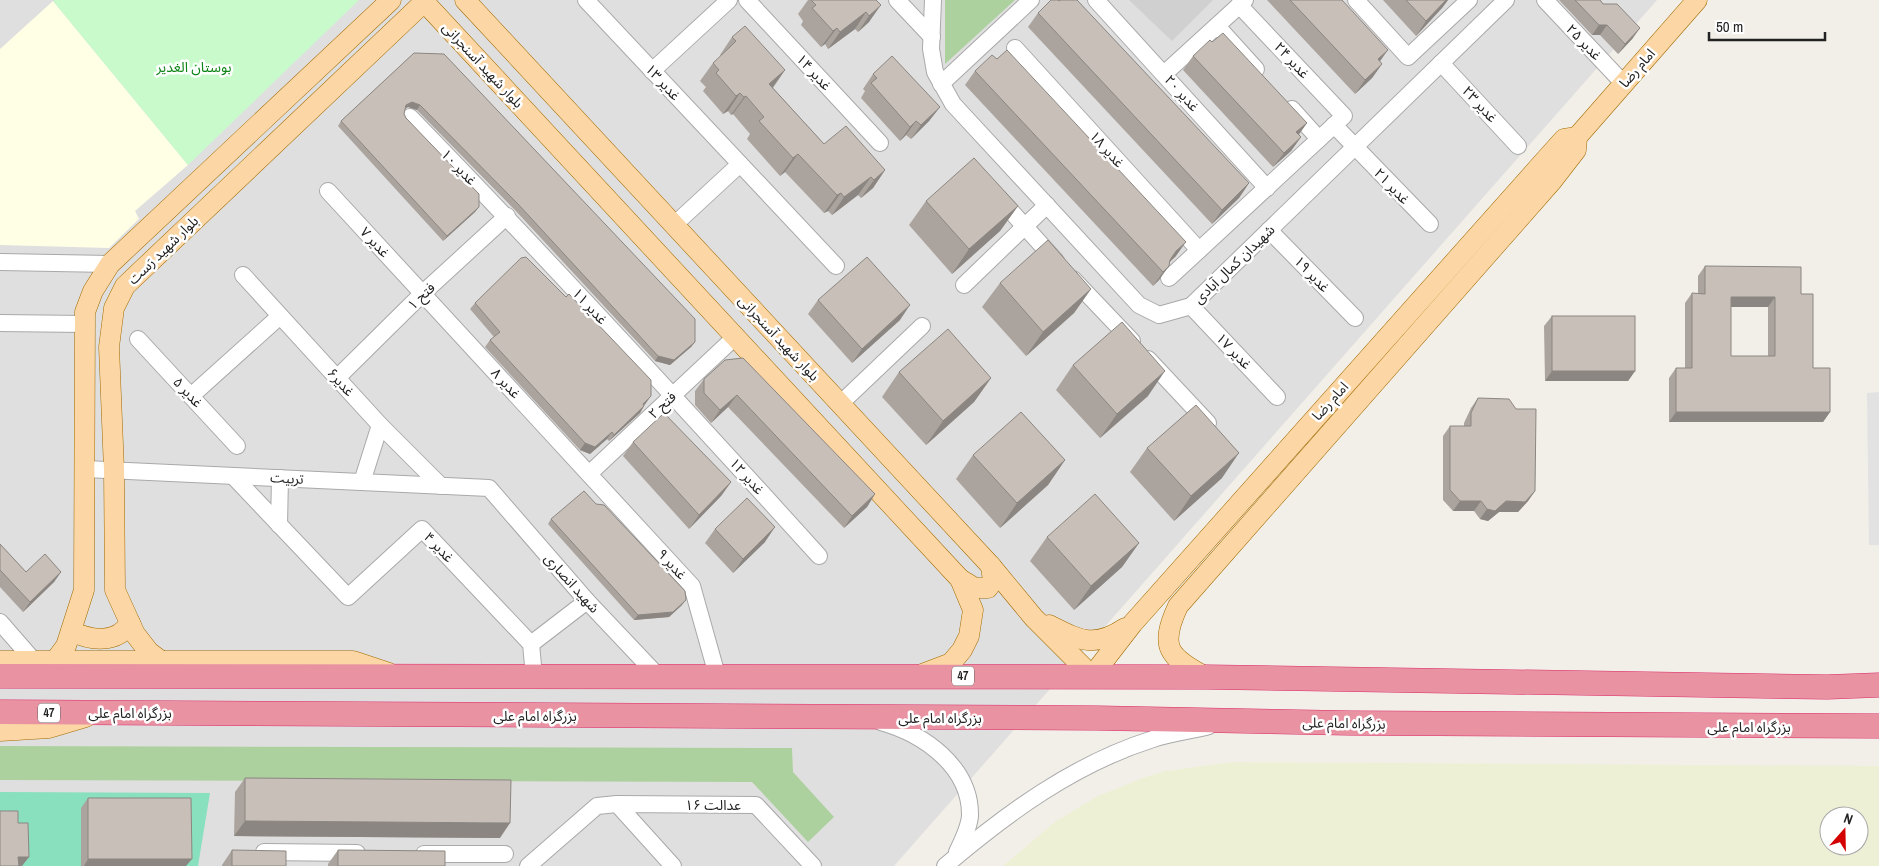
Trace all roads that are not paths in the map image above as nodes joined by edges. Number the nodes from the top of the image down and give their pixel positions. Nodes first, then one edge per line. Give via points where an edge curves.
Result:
1 (391, 0) edge
2 (465, 0) edge
3 (586, 0) edge
4 (729, 0) edge
5 (748, 0) edge
6 (898, 0) edge
7 (933, 0) edge
8 (1031, 0) edge
9 (1096, 0) edge
10 (1356, 0) edge
11 (1469, 0) edge
12 (1506, 0) edge
13 (1544, 0) edge
14 (1698, 0) edge
15 (1242, 2) edge
16 (426, 3) edge
17 (1217, 26) junction
18 (932, 37) junction
19 (1015, 48) dead end
20 (1441, 63) junction
21 (652, 71) junction
22 (1164, 74) junction
23 (1268, 82) edge
24 (941, 84) junction
25 (1624, 84) junction
26 (1281, 96) edge
27 (410, 117) dead end
28 (1339, 121) junction
29 (1577, 137) junction
30 (1319, 139) junction
31 (880, 143) dead end
32 (1518, 146) dead end
33 (1354, 147) junction
34 (740, 164) junction
35 (986, 182) edge
36 (1267, 188) junction
37 (328, 191) dead end
38 (1047, 205) junction
39 (507, 216) junction
40 (674, 224) junction
41 (1430, 224) dead end
42 (1024, 227) junction
43 (1269, 230) junction
44 (1199, 250) junction
45 (0, 262) edge
46 (110, 264) junction
47 (836, 266) dead end
48 (243, 276) dead end
49 (1169, 278) edge
50 (964, 284) dead end
51 (422, 293) junction
52 (1191, 306) junction
53 (280, 316) junction
54 (1355, 318) dead end
55 (0, 323) edge
56 (84, 324) junction
57 (922, 326) dead end
58 (735, 337) junction
59 (138, 339) dead end
60 (337, 378) junction
61 (674, 395) junction
62 (191, 396) junction
63 (1277, 397) dead end
64 (840, 404) junction
65 (380, 425) junction
66 (1220, 436) edge
67 (237, 446) dead end
68 (86, 469) junction
69 (114, 470) junction
70 (590, 473) junction
71 (233, 476) junction
72 (280, 478) junction
73 (362, 482) junction
74 (441, 486) junction
75 (489, 488) joint
76 (279, 525) junction
77 (820, 556) dead end
78 (991, 566) junction
79 (1175, 575) junction
80 (960, 579) junction
81 (1192, 588) junction
82 (587, 601) junction
83 (1034, 618) junction
84 (0, 622) edge
85 (130, 623) junction
86 (1133, 623) junction
87 (71, 631) junction
88 (531, 644) junction
89 (0, 661) edge
90 (34, 661) junction
91 (55, 661) junction
92 (161, 661) junction
93 (396, 675) junction
94 (657, 675) junction
95 (717, 675) junction
96 (917, 675) junction
97 (0, 676) edge
98 (534, 676) junction
99 (1092, 676) junction
100 (1206, 677) junction
101 (1879, 686) edge
102 (0, 712) edge
103 (98, 713) junction
104 (864, 718) junction
105 (1229, 721) junction
106 (1879, 726) edge
107 (0, 730) edge
108 (617, 804) junction
109 (251, 852) edge
110 (376, 853) edge
111 (406, 854) edge
112 (505, 854) dead end
113 (306, 859) edge
114 (949, 862) edge
115 (528, 866) edge
116 (673, 866) edge
117 (813, 866) edge

1 - 46 main road, بلوار شهید رَست
2 - 40 main road, بلوار شهید آسنجرانی
3 - 21 street, غدیر ۱۳
4 - 21 street
5 - 31 street, غدیر ۱۴
6 - 18 street
7 - 18 street, شهیدان کمال آبادی
8 - 24 street
9 - 22 street, غدیر ۲۰
10 - 11 street via 1408,57
12 - 20 street, شهیدان کمال آبادی
13 - 25 street, غدیر ۲۵
14 - 25 main road, امام رضا
15 - 17 street
15 - 28 street, غدیر ۲۴
16 - 58 main road, بلوار شهید آسنجرانی
16 - 69 main road, بلوار شهید رَست via 125,286 114,308 109,347
17 - 22 street
17 - 23 street
18 - 24 street, شهیدان کمال آبادی via 935,72
19 - 44 street, غدیر ۱۸
20 - 32 street, غدیر ۲۳
20 - 33 street, شهیدان کمال آبادی
21 - 34 street, غدیر ۱۳
22 - 36 street, غدیر ۲۰
24 - 38 street, شهیدان کمال آبادی via 953,104
25 - 29 main road, امام رضا
26 - 30 street
27 - 39 street, غدیر ۱۰
28 - 30 street
28 - 33 street, غدیر ۲۴
29 - 79 main road, امام رضا via 1564,139
29 - 81 main road, امام رضا via 1576,150 1545,188
30 - 36 street
33 - 41 street, غدیر ۲۱
33 - 43 street, شهیدان کمال آبادی
34 - 40 street
34 - 47 street, غدیر ۱۳
35 - 42 street
36 - 44 street
37 - 51 street, غدیر ۷
38 - 42 street
38 - 52 street, شهیدان کمال آبادی via 1139,305 1159,315
39 - 51 street, فتح ۱
39 - 61 street, غدیر ۱۱
40 - 64 main road, بلوار شهید آسنجرانی
42 - 50 street
42 - 66 street
43 - 52 street, شهیدان کمال آبادی
43 - 54 street, غدیر ۱۹
44 - 49 street
45 - 46 street
46 - 56 main road, بلوار شهید رَست via 93,291
48 - 53 street, غدیر۶
51 - 60 street, فتح ۱
51 - 70 street, غدیر ۸
52 - 63 street, غدیر ۱۷
53 - 60 street, غدیر۶
53 - 62 street
55 - 56 street
56 - 68 main road, بلوار شهید رَست
57 - 64 street
58 - 61 street, فتح ۲
58 - 80 main road, بلوار شهید آسنجرانی
59 - 62 street, غدیر ۵
60 - 65 street, غدیر۶
61 - 70 street, فتح ۲
61 - 77 street, غدیر ۱۲
62 - 67 street, غدیر ۵
64 - 78 main road, بلوار شهید آسنجرانی
65 - 73 street
65 - 74 street, غدیر۶
68 - 69 street, تربیت
68 - 87 main road, بلوار شهید رَست via 84,590
69 - 71 street, تربیت
69 - 85 main road, بلوار شهید رَست via 115,590
70 - 95 street, غدیر ۹ via 692,586
71 - 72 street, تربیت
71 - 76 street, غدیر ۴
72 - 73 street, تربیت
72 - 76 street
73 - 74 street, تربیت
74 - 75 street, تربیت
75 - 82 street, شهید انصاری
76 - 88 street, غدیر ۴ via 348,597 422,529
78 - 80 main road via 993,581 988,588 975,588
78 - 83 main road, بلوار شهید آسنجرانی
79 - 81 main road via 1179,586
79 - 86 main road, امام رضا
80 - 96 main road, بلوار شهید آسنجرانی via 973,610 969,636 952,663
81 - 100 main road, امام رضا via 1169,625 1168,643 1178,661
82 - 88 street
82 - 94 street, شهید انصاری
83 - 86 main road via 1078,640 1089,641 1111,637
83 - 99 main road, بلوار شهید آسنجرانی
84 - 90 street
85 - 87 main road via 118,636 105,639 92,639
85 - 92 main road, بلوار شهید رَست via 150,652
86 - 99 main road, امام رضا
87 - 91 main road, بلوار شهید رَست via 66,646
88 - 98 street
89 - 90 main road
90 - 91 main road
91 - 92 main road
92 - 93 main road via 353,661
93 - 97 highway, 47
93 - 98 highway, 47
94 - 95 highway, 47
94 - 98 highway, 47
95 - 96 highway, 47
96 - 99 highway, 47
99 - 100 highway, 47
100 - 101 highway, 47
102 - 103 highway, بزرگراه امام علی / 47
103 - 104 highway, بزرگراه امام علی / 47
103 - 107 main road via 49,728
104 - 105 highway, بزرگراه امام علی / 47
104 - 114 street via 908,732 926,743 941,754 962,780 970,818
105 - 106 highway, بزرگراه امام علی / 47
105 - 114 street via 1153,738 1071,774 980,835
108 - 115 street, عدالت ۱۶ via 598,806
108 - 116 street
108 - 117 street, عدالت ۱۶ via 756,805
109 - 113 street
110 - 113 street
111 - 112 street

